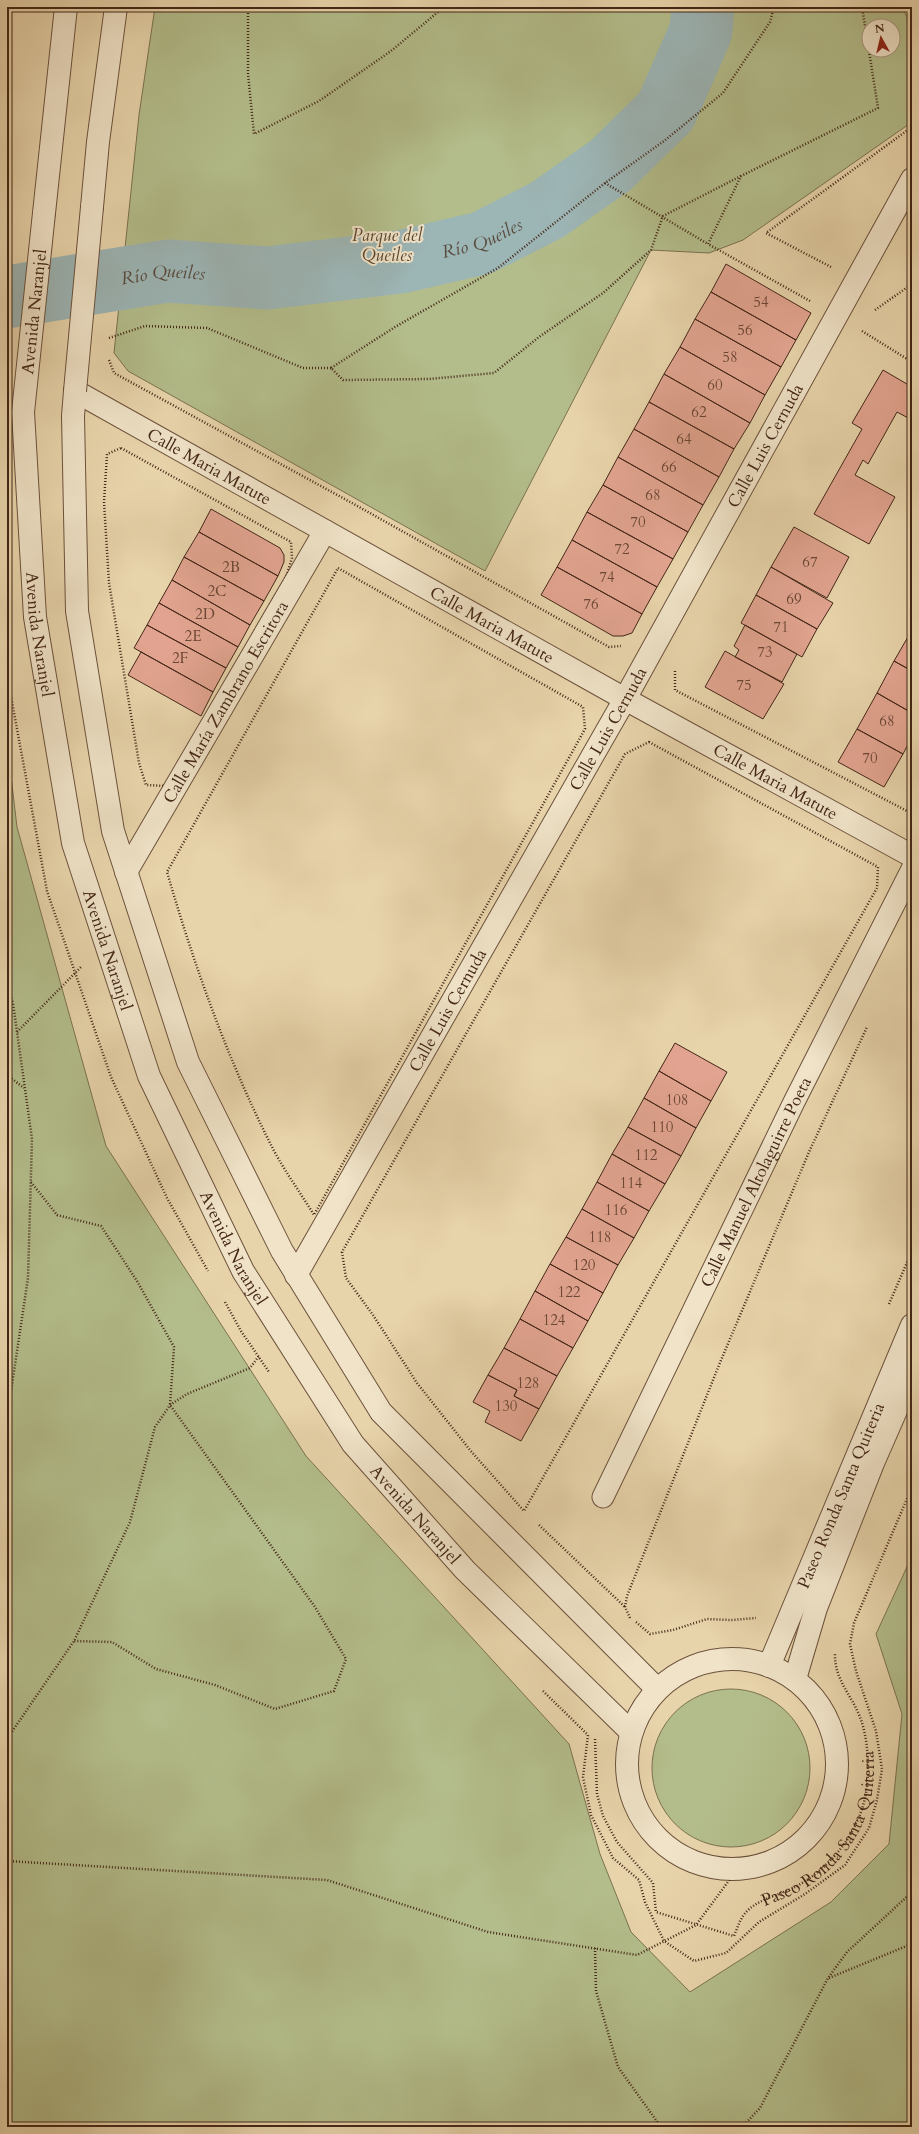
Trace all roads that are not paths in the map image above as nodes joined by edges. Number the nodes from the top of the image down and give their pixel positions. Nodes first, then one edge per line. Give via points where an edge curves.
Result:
1 (66, 7) edge
2 (116, 7) edge
3 (912, 178) edge
4 (75, 390) junction
5 (326, 531) junction
6 (625, 699) junction
7 (912, 856) edge
8 (912, 869) edge
9 (126, 872) junction
10 (296, 1275) junction
11 (912, 1325) edge
12 (912, 1374) edge
13 (603, 1497) dead end
14 (769, 1666) junction
15 (795, 1679) junction
16 (657, 1689) junction
17 (630, 1731) junction

1 - 17 street, Avenida Naranjel, bridge via 23,412 35,617 73,843 149,1076 243,1271 353,1444 465,1570
2 - 4 street, bridge via 98,142
3 - 6 street, Calle Luis Cernuda
4 - 5 street, Calle Maria Matute
4 - 9 street via 73,416 77,611 113,831
5 - 6 street, Calle Maria Matute
5 - 9 street, Calle María Zambrano Escritora
6 - 7 street, Calle Maria Matute
6 - 10 street, Calle Luis Cernuda
8 - 13 lane, Calle Manuel Altolaguirre Poeta via 794,1102
9 - 10 street via 188,1062
10 - 16 street via 382,1412
11 - 14 street, Paseo Ronda Santa Quiteria
12 - 15 street, Paseo Ronda Santa Quiteria via 816,1608
14 - 15 street
14 - 16 street via 729,1659 690,1667
15 - 17 street via 821,1707 836,1742 836,1788 816,1830 780,1859 736,1871 686,1861 646,1829 627,1782
16 - 17 street

